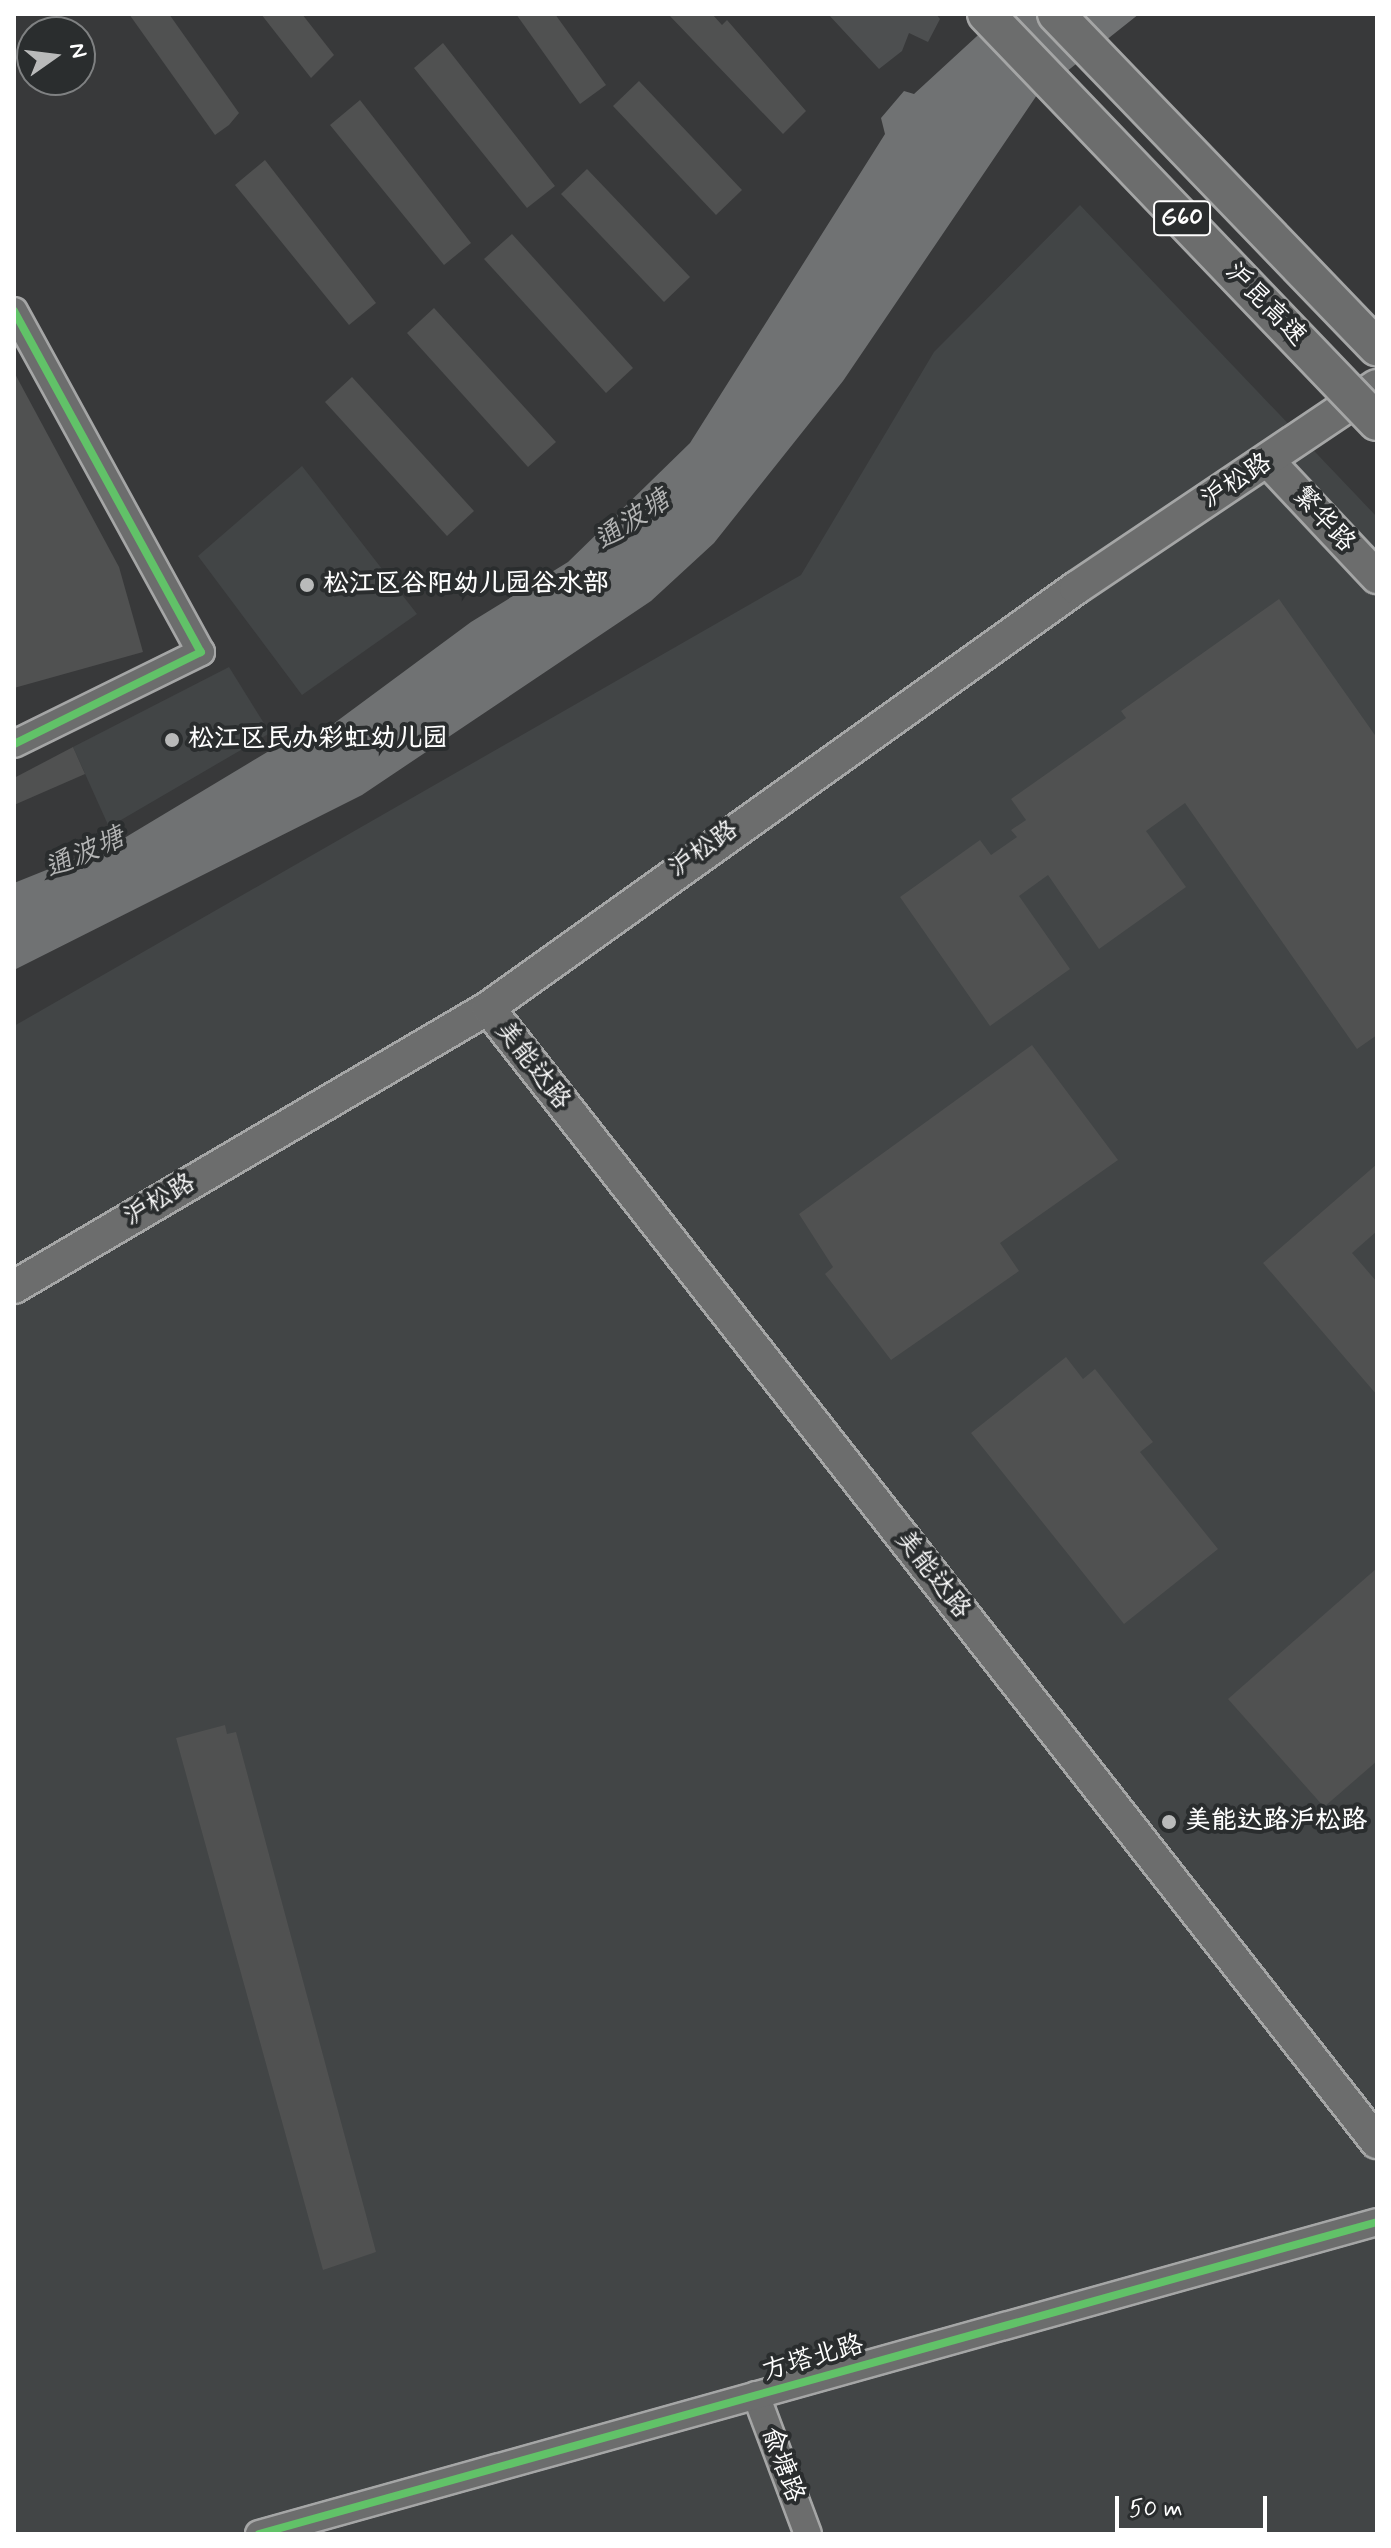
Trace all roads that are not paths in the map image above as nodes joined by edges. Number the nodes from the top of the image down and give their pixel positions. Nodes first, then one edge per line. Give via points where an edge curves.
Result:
1 (986, 14) edge
2 (1056, 14) edge
3 (14, 311) edge
4 (1377, 348) edge
5 (1377, 386) edge
6 (1377, 422) edge
7 (1269, 462) junction
8 (1377, 577) edge
9 (14, 744) edge
10 (488, 1008) junction
11 (14, 1287) edge
12 (1377, 2142) edge
13 (1377, 2222) edge
14 (756, 2395) junction
15 (259, 2534) edge
16 (808, 2534) edge

1 - 6 highway, 沪昆高速 / G60, bridge
2 - 4 highway, 沪昆高速 / G60
3 - 9 street via 201,652
5 - 7 main road, 沪松路
7 - 8 main road, 繁华路
7 - 10 main road, 沪松路 via 1063,597
10 - 11 main road, 沪松路
10 - 12 main road, 美能达路
13 - 14 street, 方塔北路
14 - 15 street, 方塔北路
14 - 16 street, 俞塘路

